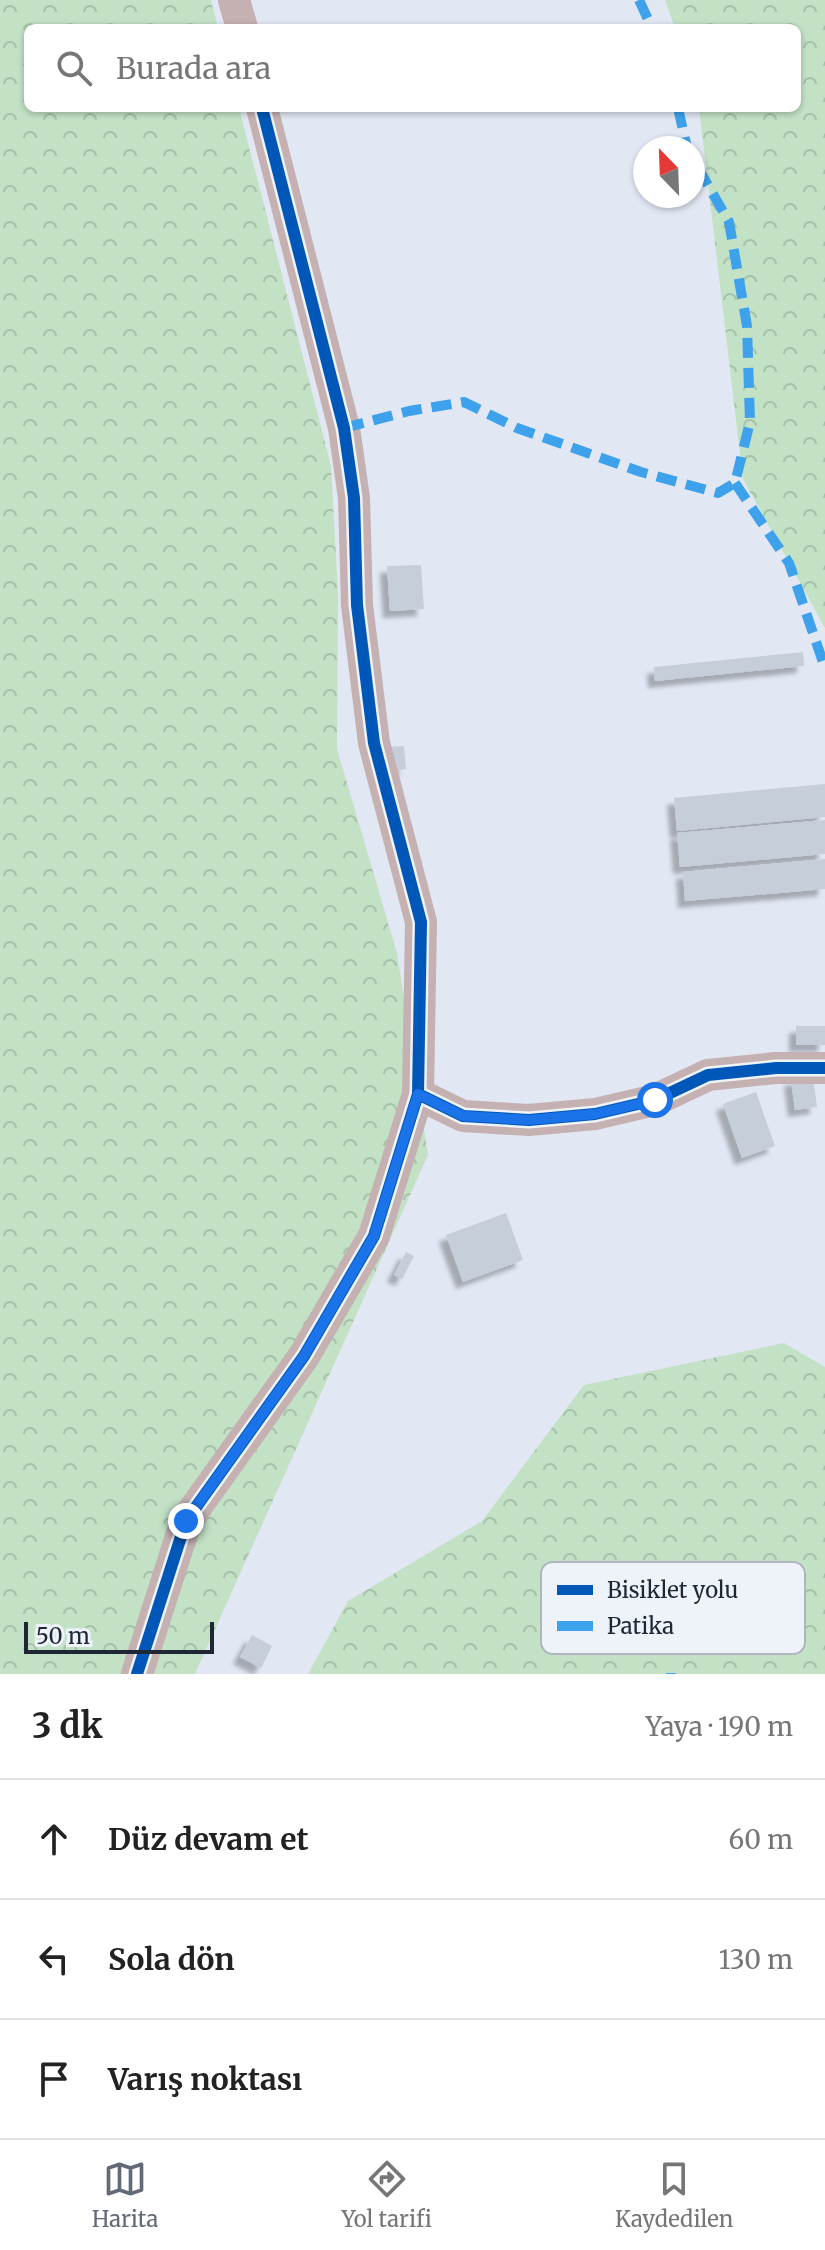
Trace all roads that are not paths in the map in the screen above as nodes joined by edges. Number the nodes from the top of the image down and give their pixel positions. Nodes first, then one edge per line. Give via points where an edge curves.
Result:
1 (234, 0) edge
2 (241, 24) edge
3 (263, 112) edge
4 (825, 1068) edge
5 (418, 1094) junction
6 (137, 1674) edge

1 - 2 street
3 - 5 street via 344,428 374,743 421,922
4 - 5 street via 708,1075 655,1100 595,1114 529,1120 463,1116
5 - 6 street via 374,1236 304,1356 186,1521

